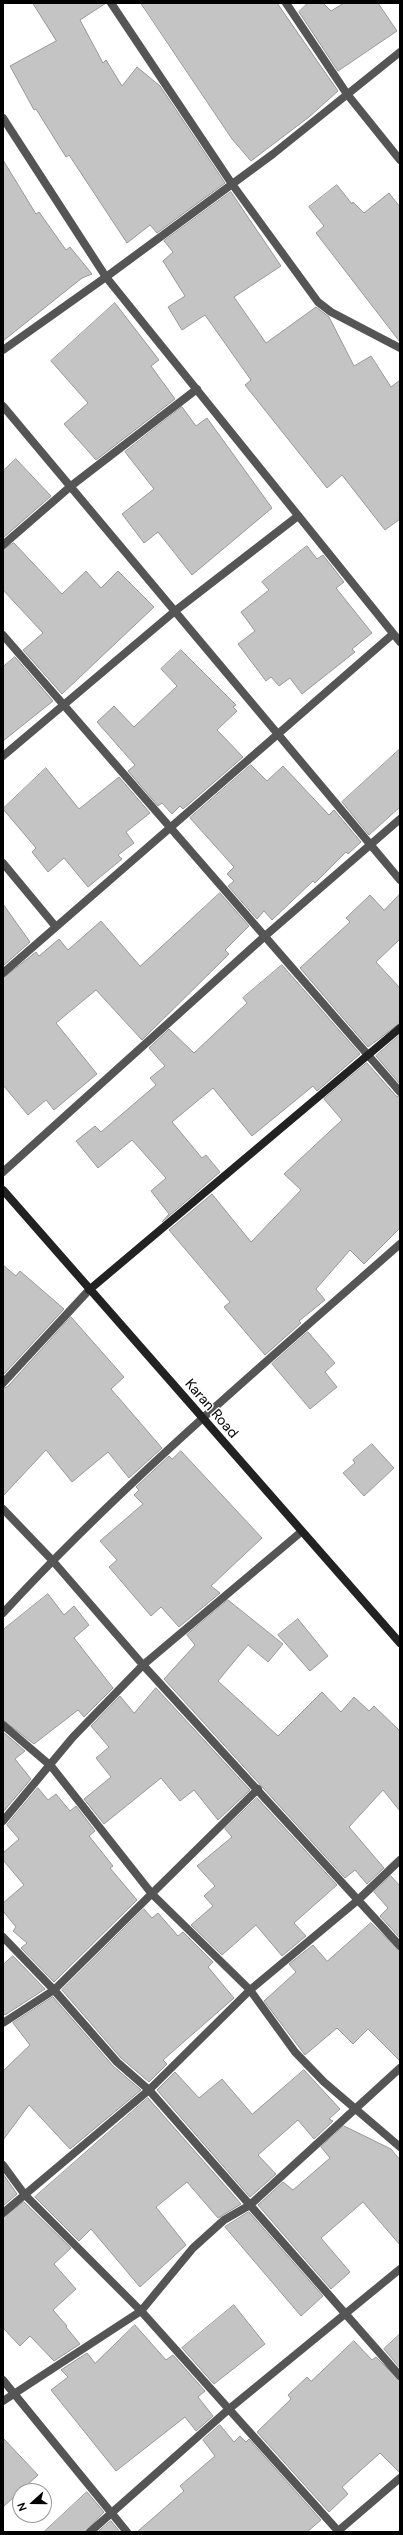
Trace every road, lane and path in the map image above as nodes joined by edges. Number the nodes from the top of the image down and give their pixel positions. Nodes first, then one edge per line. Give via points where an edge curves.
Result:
1 (111, 3) edge
2 (286, 3) edge
3 (400, 52) edge
4 (347, 94) junction
5 (3, 118) edge
6 (400, 160) edge
7 (232, 184) junction
8 (106, 277) junction
9 (400, 348) edge
10 (3, 350) edge
11 (197, 390) junction
12 (3, 406) edge
13 (71, 486) junction
14 (298, 516) junction
15 (3, 545) edge
16 (175, 611) junction
17 (393, 634) junction
18 (3, 635) edge
19 (400, 642) edge
20 (64, 705) junction
21 (278, 734) junction
22 (3, 756) edge
23 (400, 819) edge
24 (170, 827) junction
25 (371, 844) junction
26 (3, 862) edge
27 (400, 880) edge
28 (56, 926) junction
29 (265, 936) junction
30 (3, 973) edge
31 (400, 1028) edge
32 (368, 1055) junction
33 (400, 1092) edge
34 (3, 1172) edge
35 (3, 1190) edge
36 (400, 1244) edge
37 (89, 1290) junction
38 (3, 1383) edge
39 (202, 1418) junction
40 (3, 1509) edge
41 (301, 1532) junction
42 (52, 1560) junction
43 (3, 1612) edge
44 (400, 1643) edge
45 (143, 1665) junction
46 (3, 1725) edge
47 (50, 1766) junction
48 (258, 1788) junction
49 (3, 1821) edge
50 (400, 1860) edge
51 (152, 1894) junction
52 (358, 1900) junction
53 (3, 1937) edge
54 (400, 1946) edge
55 (54, 1990) junction
56 (250, 1990) junction
57 (3, 2023) edge
58 (400, 2068) edge
59 (149, 2090) junction
60 (356, 2108) junction
61 (400, 2147) edge
62 (3, 2165) edge
63 (25, 2195) junction
64 (250, 2205) junction
65 (3, 2213) edge
66 (400, 2269) edge
67 (141, 2311) junction
68 (346, 2314) junction
69 (400, 2376) edge
70 (3, 2380) edge
71 (13, 2393) junction
72 (3, 2401) edge
73 (229, 2409) junction
74 (400, 2478) edge
75 (111, 2514) junction
76 (90, 2532) edge
77 (127, 2532) edge
78 (338, 2532) edge

1 - 7 street
2 - 4 street
3 - 4 street
4 - 6 street
4 - 7 street
5 - 8 street
7 - 8 street
7 - 9 street via 318,302 331,312
8 - 10 street
8 - 11 street
11 - 13 street
11 - 14 street
12 - 13 street
13 - 15 street
13 - 16 street
14 - 16 street
14 - 17 street
16 - 20 street
16 - 21 street
17 - 19 street
17 - 21 street
18 - 20 street
20 - 22 street
20 - 24 street
21 - 24 street
21 - 25 street
23 - 25 street
24 - 28 street
24 - 29 street
25 - 27 street
25 - 29 street
26 - 28 street
28 - 30 street
29 - 32 street
29 - 34 street
31 - 32 street
32 - 33 street
32 - 37 street
35 - 37 street, Karan Road
36 - 39 street
37 - 38 street
37 - 39 street, Karan Road
39 - 41 street, Karan Road
39 - 42 street
40 - 42 street
41 - 44 street, Karan Road
41 - 45 street
42 - 43 street
42 - 45 street
45 - 47 street via 73,1738
45 - 48 street
46 - 47 street
47 - 49 street
47 - 51 street
48 - 51 street
48 - 52 street
50 - 52 street
51 - 55 street
51 - 56 street
52 - 54 street
52 - 56 street
53 - 55 street
55 - 57 street
55 - 59 street via 117,2062
56 - 59 street
56 - 60 street via 295,2052 324,2082
58 - 60 street
59 - 63 street
59 - 64 street
60 - 61 street
60 - 64 street
62 - 63 street
63 - 65 street
63 - 67 street
64 - 67 street via 224,2220 193,2248
64 - 68 street
66 - 68 street
67 - 71 street
67 - 73 street
68 - 69 street
68 - 73 street
70 - 71 street
71 - 72 street
71 - 75 street
73 - 75 street
73 - 78 street
74 - 78 street
75 - 76 street
75 - 77 street

